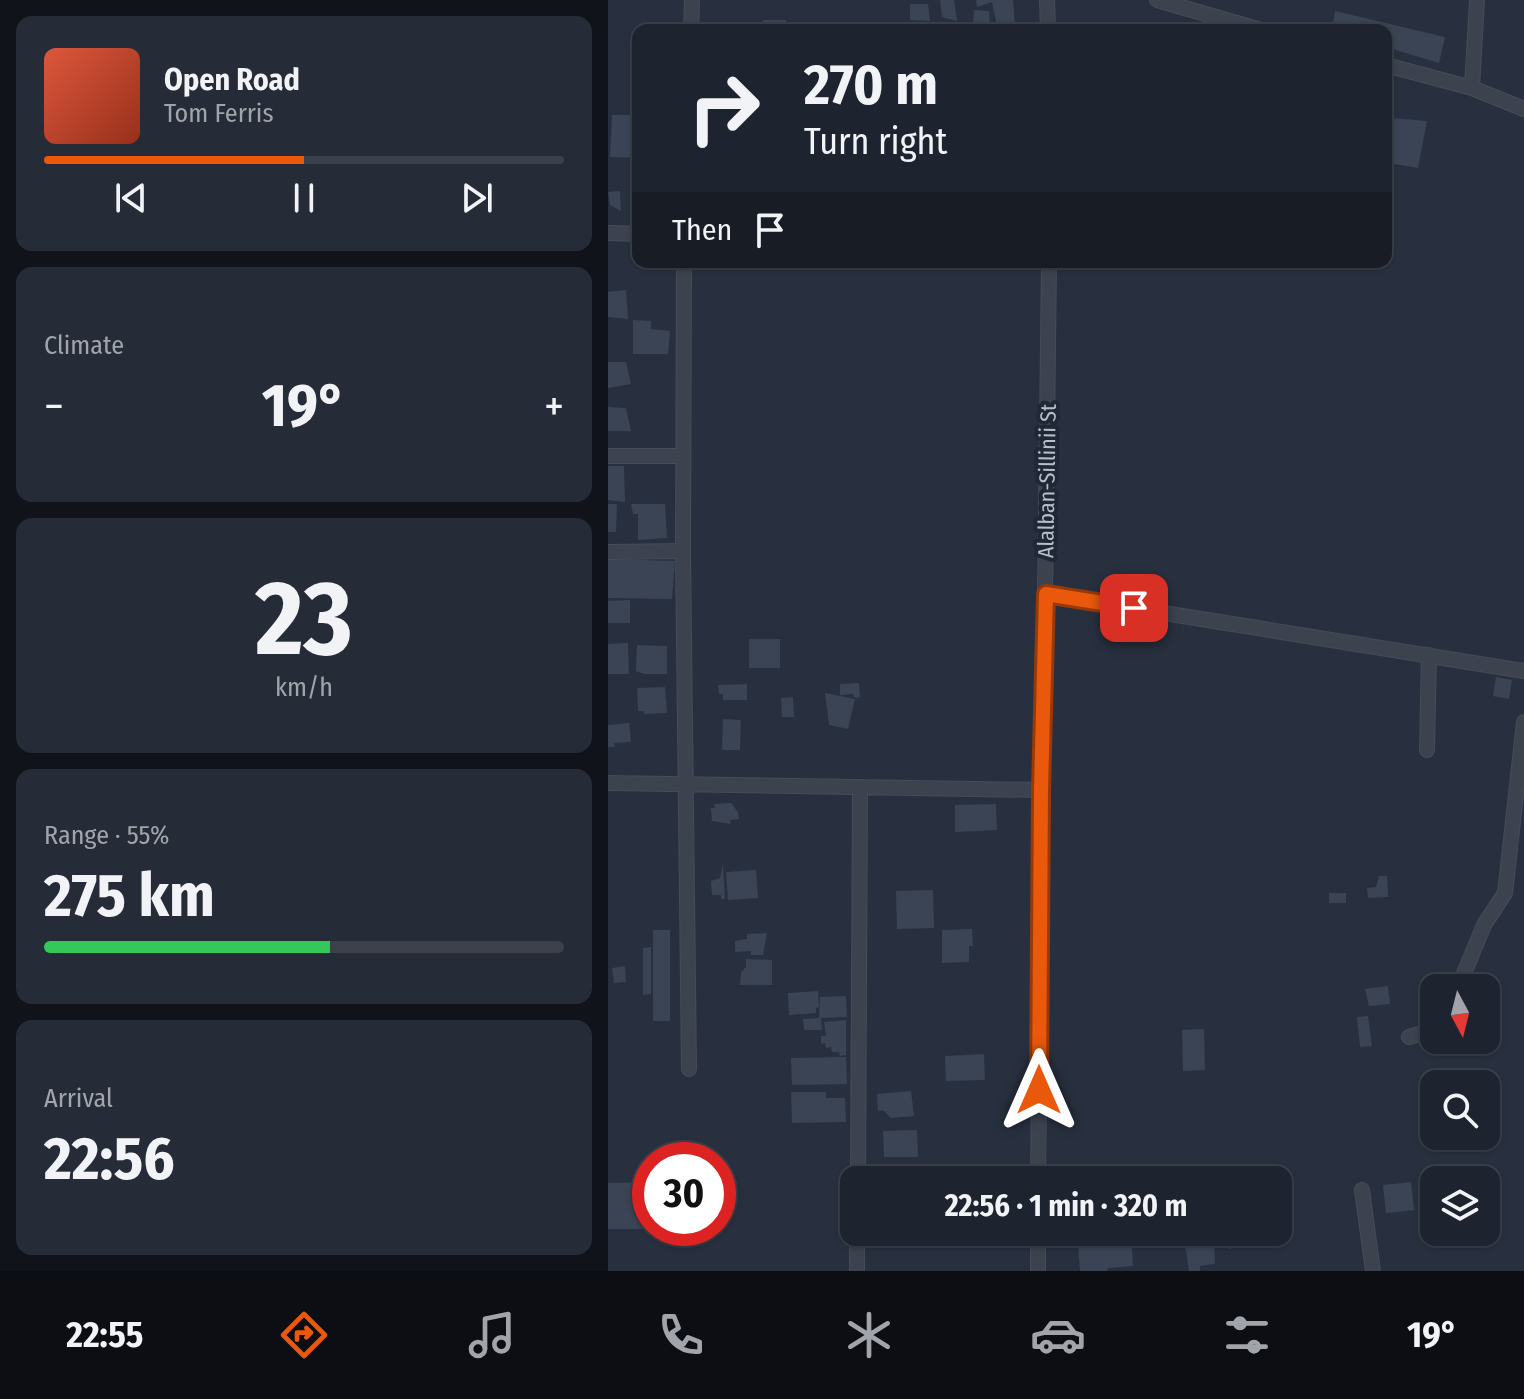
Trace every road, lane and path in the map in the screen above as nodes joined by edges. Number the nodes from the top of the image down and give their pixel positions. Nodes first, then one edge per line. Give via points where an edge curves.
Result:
1 (692, 0) edge
2 (1047, 0) edge
3 (1157, 0) edge
4 (1477, 0) edge
5 (691, 24) edge
6 (1048, 24) edge
7 (1240, 24) edge
8 (1392, 67) edge
9 (1472, 88) junction
10 (1524, 109) edge
11 (608, 233) edge
12 (632, 234) edge
13 (684, 268) edge
14 (1049, 268) edge
15 (608, 456) edge
16 (683, 456) junction
17 (683, 551) junction
18 (608, 552) edge
19 (1046, 594) junction
20 (1429, 655) junction
21 (1524, 671) edge
22 (1524, 722) edge
23 (1427, 750) dead end
24 (608, 783) edge
25 (685, 785) junction
26 (860, 788) junction
27 (1041, 790) junction
28 (1464, 974) edge
29 (1420, 1034) edge
30 (1409, 1037) dead end
31 (689, 1069) dead end
32 (858, 1166) edge
33 (1038, 1166) edge
34 (1362, 1190) dead end
35 (857, 1246) edge
36 (1038, 1246) edge
37 (857, 1271) edge
38 (1038, 1271) edge
39 (1373, 1271) edge

1 - 5 street
2 - 6 street
3 - 7 street
4 - 9 street
8 - 9 street
9 - 10 street
11 - 12 street
13 - 16 street
14 - 19 street, Alalban-Sillinii St
15 - 16 street
16 - 17 street
17 - 18 street
17 - 25 street
19 - 20 street
19 - 27 street, Alalban-Sillinii St
20 - 21 street
20 - 23 street
22 - 28 street via 1505,893 1484,925
24 - 25 street
25 - 26 street
25 - 31 street
26 - 27 street
26 - 32 street
27 - 33 street, Alalban-Sillinii St
29 - 30 street
34 - 39 street
35 - 37 street
36 - 38 street

